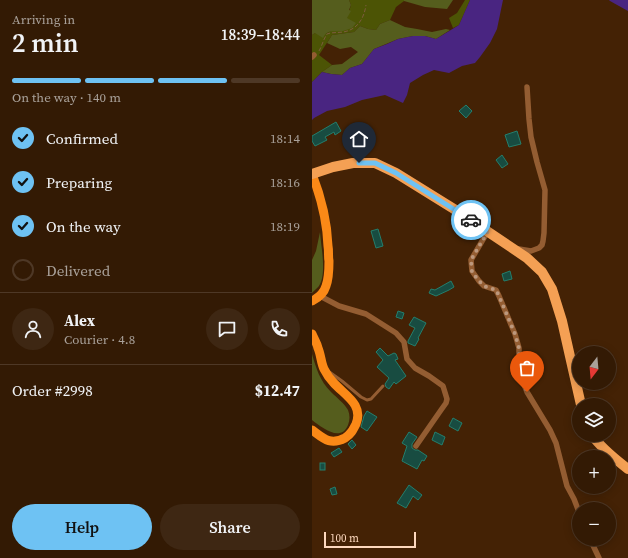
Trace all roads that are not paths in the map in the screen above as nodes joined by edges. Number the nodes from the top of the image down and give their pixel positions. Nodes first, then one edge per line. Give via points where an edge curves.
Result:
1 (527, 87) dead end
2 (312, 174) edge
3 (488, 231) junction
4 (511, 248) junction
5 (316, 299) edge
6 (312, 334) edge
7 (323, 368) junction
8 (383, 386) dead end
9 (579, 398) edge
10 (312, 430) edge
11 (597, 442) edge
12 (416, 446) dead end
13 (628, 469) edge
14 (575, 502) edge
15 (593, 546) edge
16 (599, 558) edge

1 - 4 street via 531,137 545,190 544,233 542,245 536,250
2 - 3 highway via 353,163 375,163
2 - 5 main road via 322,202 329,271 326,287
3 - 4 highway
3 - 14 street via 471,260 472,272 484,286 496,290 499,296 519,348 522,380 556,442 566,486
4 - 9 highway via 536,266 552,289
5 - 12 street via 366,314 396,333 404,342 407,359 443,386 446,403
6 - 7 main road
7 - 8 lane via 367,400
7 - 10 main road via 352,400 358,410 358,417 352,432 339,441 326,440
11 - 13 highway
15 - 16 street

